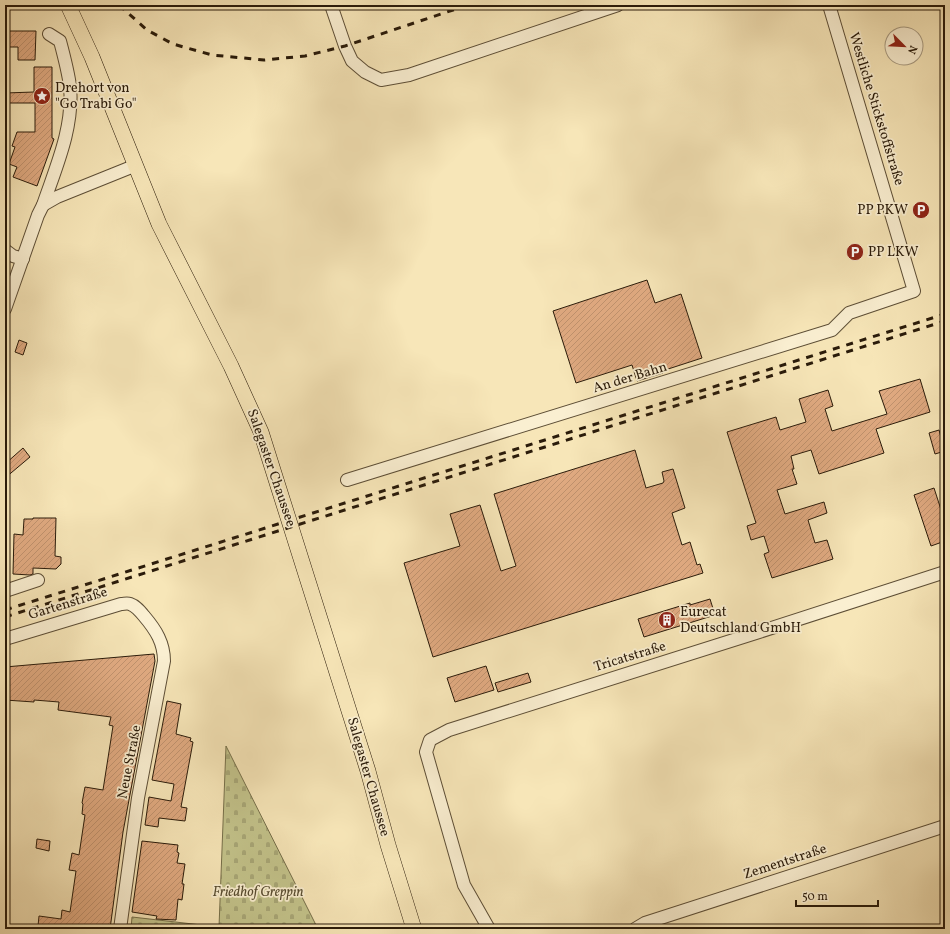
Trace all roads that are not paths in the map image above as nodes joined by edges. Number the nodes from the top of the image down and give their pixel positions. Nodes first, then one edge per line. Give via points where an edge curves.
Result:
1 (68, 5) edge
2 (331, 5) edge
3 (618, 5) edge
4 (829, 5) edge
5 (49, 34) dead end
6 (134, 166) junction
7 (43, 205) junction
8 (5, 250) edge
9 (23, 259) junction
10 (914, 291) joint
11 (5, 309) edge
12 (347, 480) dead end
13 (945, 572) edge
14 (38, 580) dead end
15 (5, 590) edge
16 (138, 609) joint
17 (5, 639) edge
18 (945, 826) edge
19 (120, 929) edge
20 (414, 929) edge
21 (490, 929) edge
22 (635, 929) edge

1 - 6 main road, Salegaster Chaussee via 92,57
2 - 3 street via 352,61 365,72 381,80 409,75
4 - 10 street, Westliche Stickstoffstraße
5 - 7 street via 60,41 70,87 70,107 68,127
6 - 7 street
6 - 20 main road, Salegaster Chaussee via 158,224 261,432 368,771
7 - 9 street
8 - 9 street
9 - 11 street
10 - 12 street, An der Bahn via 849,313 832,330
13 - 21 street, Tricatstraße via 449,730 430,740 426,752 464,885
14 - 15 street
16 - 17 street, Gartenstraße via 129,604 121,604
16 - 19 street, Neue Straße via 157,633 164,652 164,661 138,798
18 - 22 street, Zementstraße via 653,920

